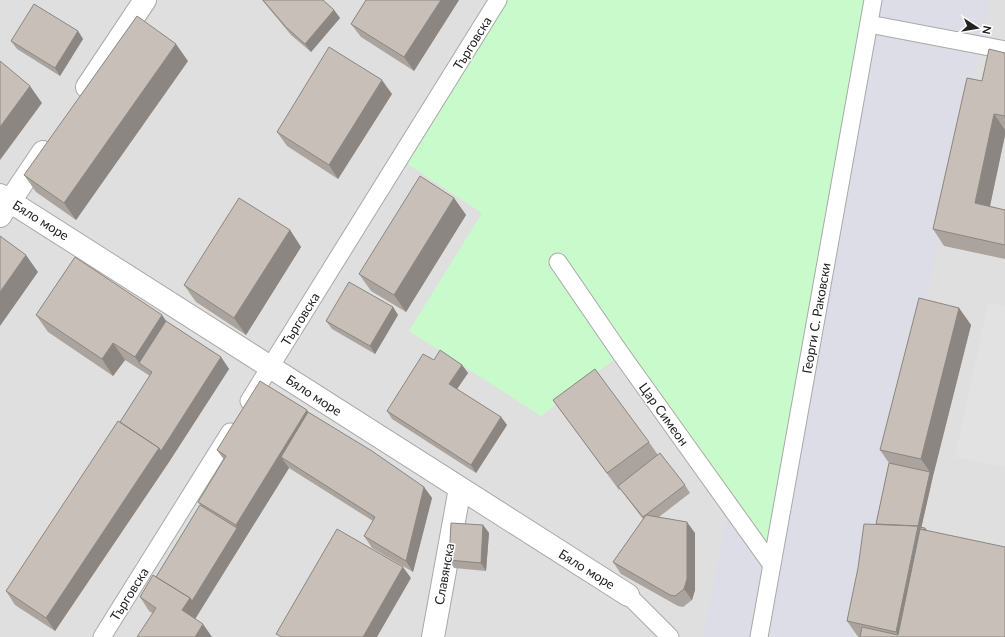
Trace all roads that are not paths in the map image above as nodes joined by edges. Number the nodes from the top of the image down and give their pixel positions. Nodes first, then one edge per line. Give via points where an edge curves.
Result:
1 (145, 0) edge
2 (498, 0) edge
3 (873, 0) edge
4 (868, 24) junction
5 (1005, 50) edge
6 (76, 104) edge
7 (54, 136) edge
8 (4, 204) edge
9 (558, 262) dead end
10 (270, 367) junction
11 (460, 488) junction
12 (772, 565) junction
13 (628, 595) joint
14 (102, 637) edge
15 (433, 637) edge
16 (670, 637) edge
17 (759, 637) edge

1 - 6 street
2 - 10 street, Търговска
3 - 4 street, Георги С. Раковски
4 - 5 street
4 - 12 street, Георги С. Раковски
7 - 8 street
8 - 10 street, Бяло море
9 - 12 street, Цар Симеон
10 - 11 street, Бяло море
10 - 14 street, Търговска
11 - 13 street, Бяло море
11 - 15 street, Славянска
12 - 17 street, Георги С. Раковски
13 - 16 street

